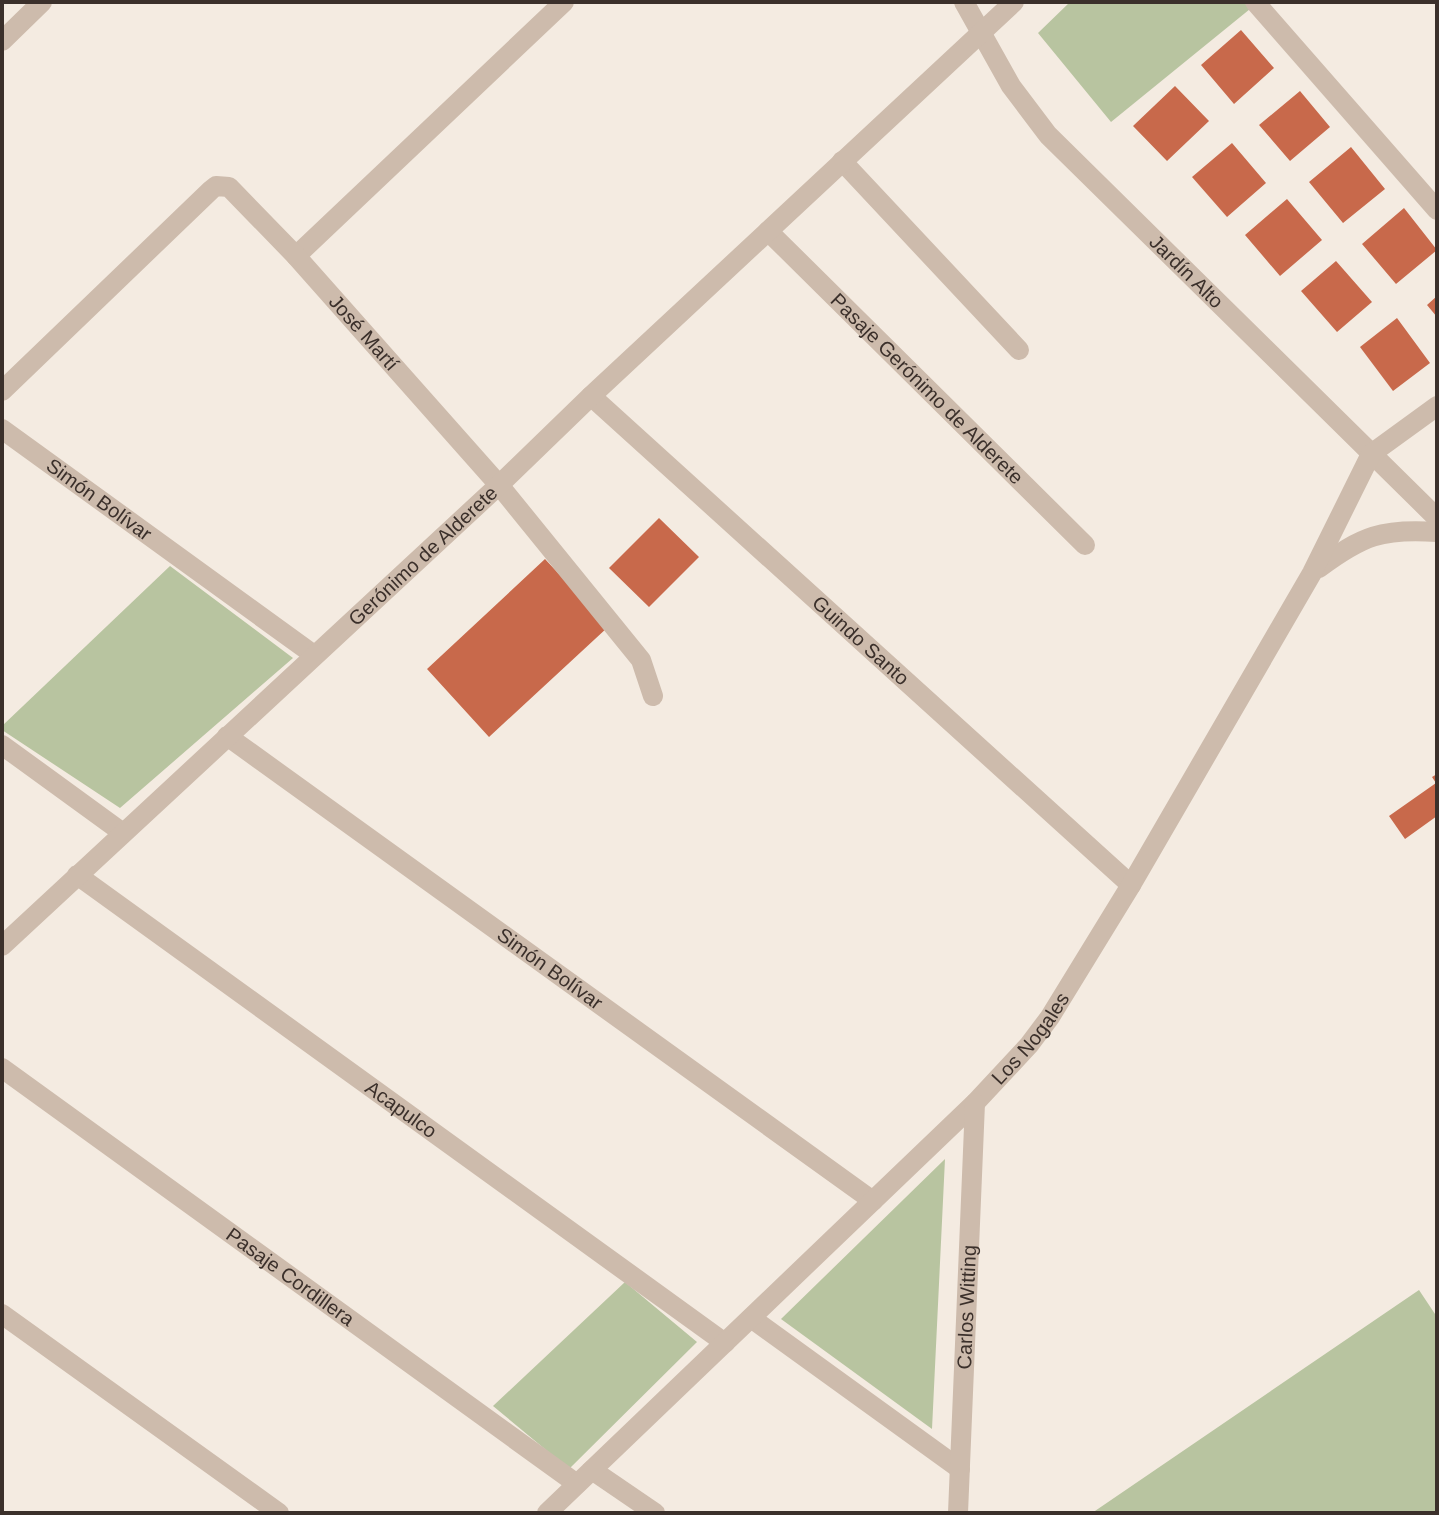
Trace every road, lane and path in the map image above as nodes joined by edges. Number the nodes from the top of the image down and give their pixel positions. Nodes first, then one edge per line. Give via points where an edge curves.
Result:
1 (42, 2) edge
2 (564, 2) edge
3 (964, 2) edge
4 (1014, 2) edge
5 (1255, 2) edge
6 (982, 31) junction
7 (2, 41) edge
8 (842, 161) junction
9 (1437, 210) edge
10 (768, 231) junction
11 (296, 256) junction
12 (1019, 350) dead end
13 (2, 391) edge
14 (591, 396) junction
15 (1437, 406) edge
16 (2, 429) edge
17 (1371, 454) junction
18 (499, 485) junction
19 (1437, 518) edge
20 (1437, 532) edge
21 (1085, 545) dead end
22 (1312, 573) junction
23 (314, 655) junction
24 (653, 696) dead end
25 (227, 736) junction
26 (2, 745) edge
27 (123, 833) junction
28 (77, 875) junction
29 (1131, 885) junction
30 (2, 946) edge
31 (2, 1068) edge
32 (975, 1103) junction
33 (873, 1201) junction
34 (2, 1314) edge
35 (751, 1318) junction
36 (725, 1343) junction
37 (960, 1469) junction
38 (585, 1477) junction
39 (279, 1513) edge
40 (547, 1513) edge
41 (655, 1513) edge
42 (958, 1513) edge

1 - 7 street
2 - 11 street
3 - 6 street, Jardín Alto
4 - 6 street, Gerónimo de Alderete
5 - 9 street
6 - 8 street, Gerónimo de Alderete
6 - 17 street, Jardín Alto via 1011,86 1048,135
8 - 10 street, Gerónimo de Alderete
8 - 12 street
10 - 14 street, Gerónimo de Alderete
10 - 21 street, Pasaje Gerónimo de Alderete
11 - 13 street, José Martí via 235,192 223,185 211,190
11 - 18 street, José Martí
14 - 18 street, Gerónimo de Alderete
14 - 29 street, Guindo Santo
15 - 17 street
16 - 23 street, Simón Bolívar
17 - 19 street, Jardín Alto
17 - 22 street, Los Nogales
18 - 23 street, Gerónimo de Alderete
18 - 24 street, José Martí via 641,660
20 - 22 street via 1401,529 1352,543
22 - 29 street, Los Nogales
23 - 25 street, Gerónimo de Alderete
25 - 27 street, Gerónimo de Alderete
25 - 33 street, Simón Bolívar
26 - 27 street
27 - 28 street, Gerónimo de Alderete
28 - 30 street, Gerónimo de Alderete
28 - 36 street, Acapulco
29 - 32 street, Los Nogales via 1050,1017
31 - 38 street, Pasaje Cordillera
32 - 33 street, Los Nogales
32 - 37 street, Carlos Witting
33 - 35 street, Los Nogales
34 - 39 street
35 - 36 street, Los Nogales
35 - 37 street
36 - 38 street, Los Nogales
37 - 42 street, Carlos Witting
38 - 40 street, Los Nogales
38 - 41 street, Pasaje Cordillera

